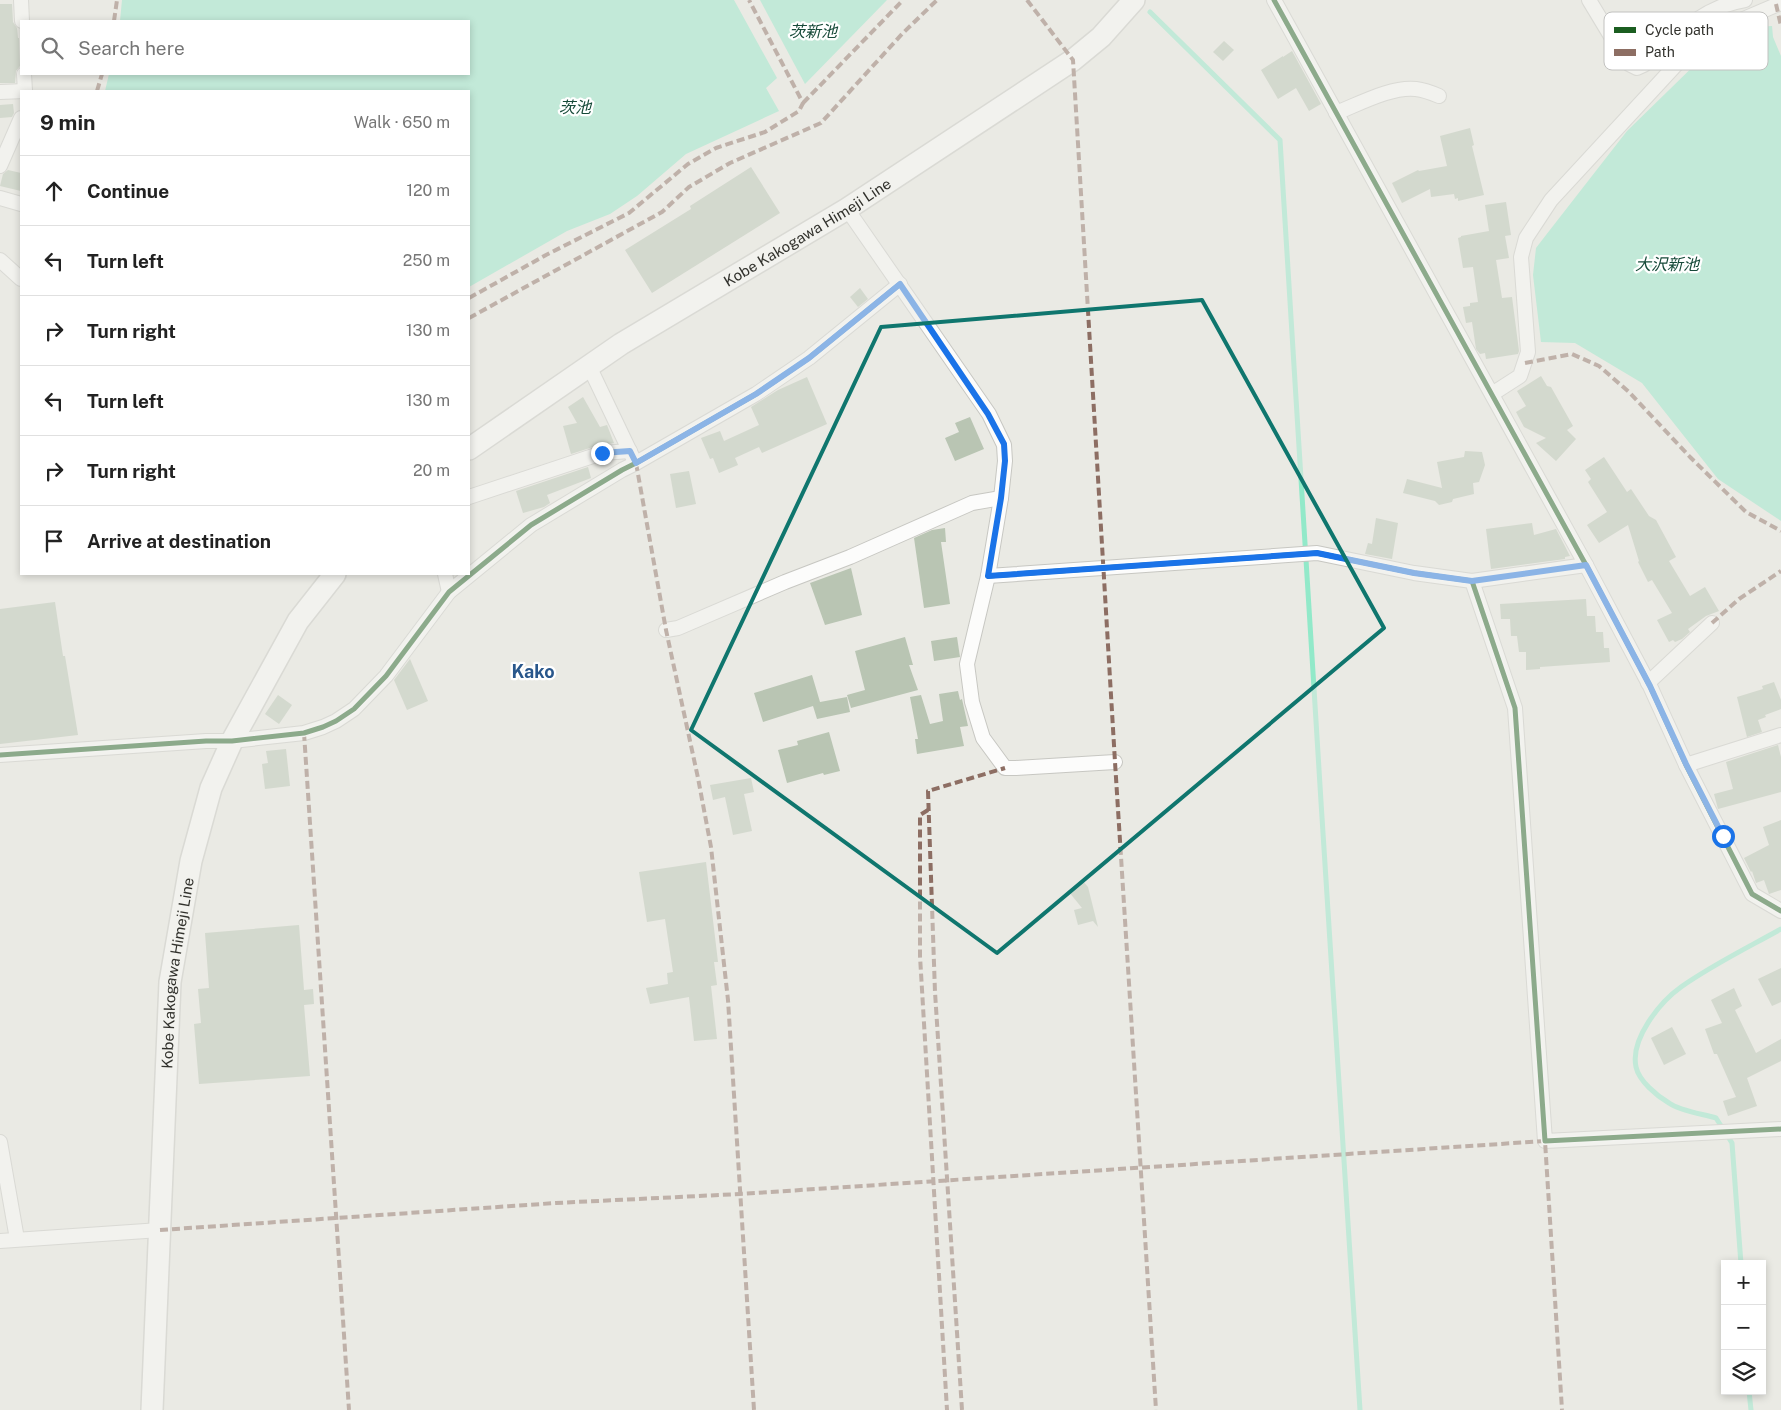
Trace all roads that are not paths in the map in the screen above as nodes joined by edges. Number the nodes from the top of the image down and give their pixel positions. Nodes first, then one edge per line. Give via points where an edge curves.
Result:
1 (21, 0) edge
2 (1134, 0) edge
3 (1274, 0) edge
4 (1589, 0) edge
5 (1745, 0) edge
6 (1781, 3) edge
7 (1708, 12) edge
8 (1760, 12) edge
9 (22, 20) edge
10 (1604, 25) edge
11 (1671, 70) edge
12 (24, 75) edge
13 (25, 90) edge
14 (20, 91) edge
15 (0, 92) edge
16 (1439, 96) dead end
17 (1336, 113) junction
18 (20, 120) edge
19 (0, 166) edge
20 (0, 198) edge
21 (20, 204) edge
22 (847, 209) junction
23 (0, 260) edge
24 (20, 278) edge
25 (900, 284) junction
26 (589, 366) junction
27 (1492, 394) junction
28 (470, 448) edge
29 (633, 457) junction
30 (470, 497) edge
31 (1001, 498) junction
32 (1586, 565) junction
33 (334, 575) edge
34 (445, 575) edge
35 (470, 575) edge
36 (470, 575) edge
37 (988, 576) junction
38 (1472, 581) junction
39 (449, 592) junction
40 (1712, 622) dead end
41 (666, 630) dead end
42 (1648, 683) junction
43 (1781, 735) edge
44 (232, 741) junction
45 (0, 755) edge
46 (1115, 762) dead end
47 (1686, 764) junction
48 (1781, 911) edge
49 (1781, 1128) edge
50 (0, 1142) edge
51 (160, 1230) junction
52 (17, 1239) junction
53 (0, 1241) edge
54 (152, 1410) edge

1 - 9 street
2 - 22 main road, Kobe Kakogawa Himeji Line via 1101,37 1073,60
3 - 17 street
4 - 10 street
5 - 7 street
6 - 8 street
11 - 27 street via 1551,200 1526,238 1521,256 1528,352 1520,376
12 - 13 street
14 - 15 street
16 - 17 street via 1417,89 1404,89
17 - 27 street
18 - 19 street
20 - 21 street
22 - 25 street
22 - 26 main road, Kobe Kakogawa Himeji Line via 620,344
23 - 24 street
25 - 29 street via 809,358 771,384
25 - 31 street via 988,414 1004,444
26 - 28 main road, Kobe Kakogawa Himeji Line
26 - 29 street
27 - 32 street
29 - 30 street via 602,453
29 - 35 street via 622,470 531,525
31 - 37 street
31 - 41 street via 972,503 850,557 678,628
32 - 38 street
32 - 42 street
33 - 44 main road, Kobe Kakogawa Himeji Line via 298,621
34 - 39 street
36 - 39 street
37 - 38 street via 1317,553
37 - 46 street via 967,664 972,702 983,738 1005,768
38 - 49 street via 1515,708 1545,1141
39 - 44 street via 386,676 354,709 330,724 304,732
40 - 42 street
42 - 47 street
43 - 47 street
44 - 45 street
44 - 51 main road, Kobe Kakogawa Himeji Line via 211,788 191,861 170,982
47 - 48 street via 1752,894
50 - 52 street
51 - 52 street
51 - 54 main road, Kobe Kakogawa Himeji Line
52 - 53 street

